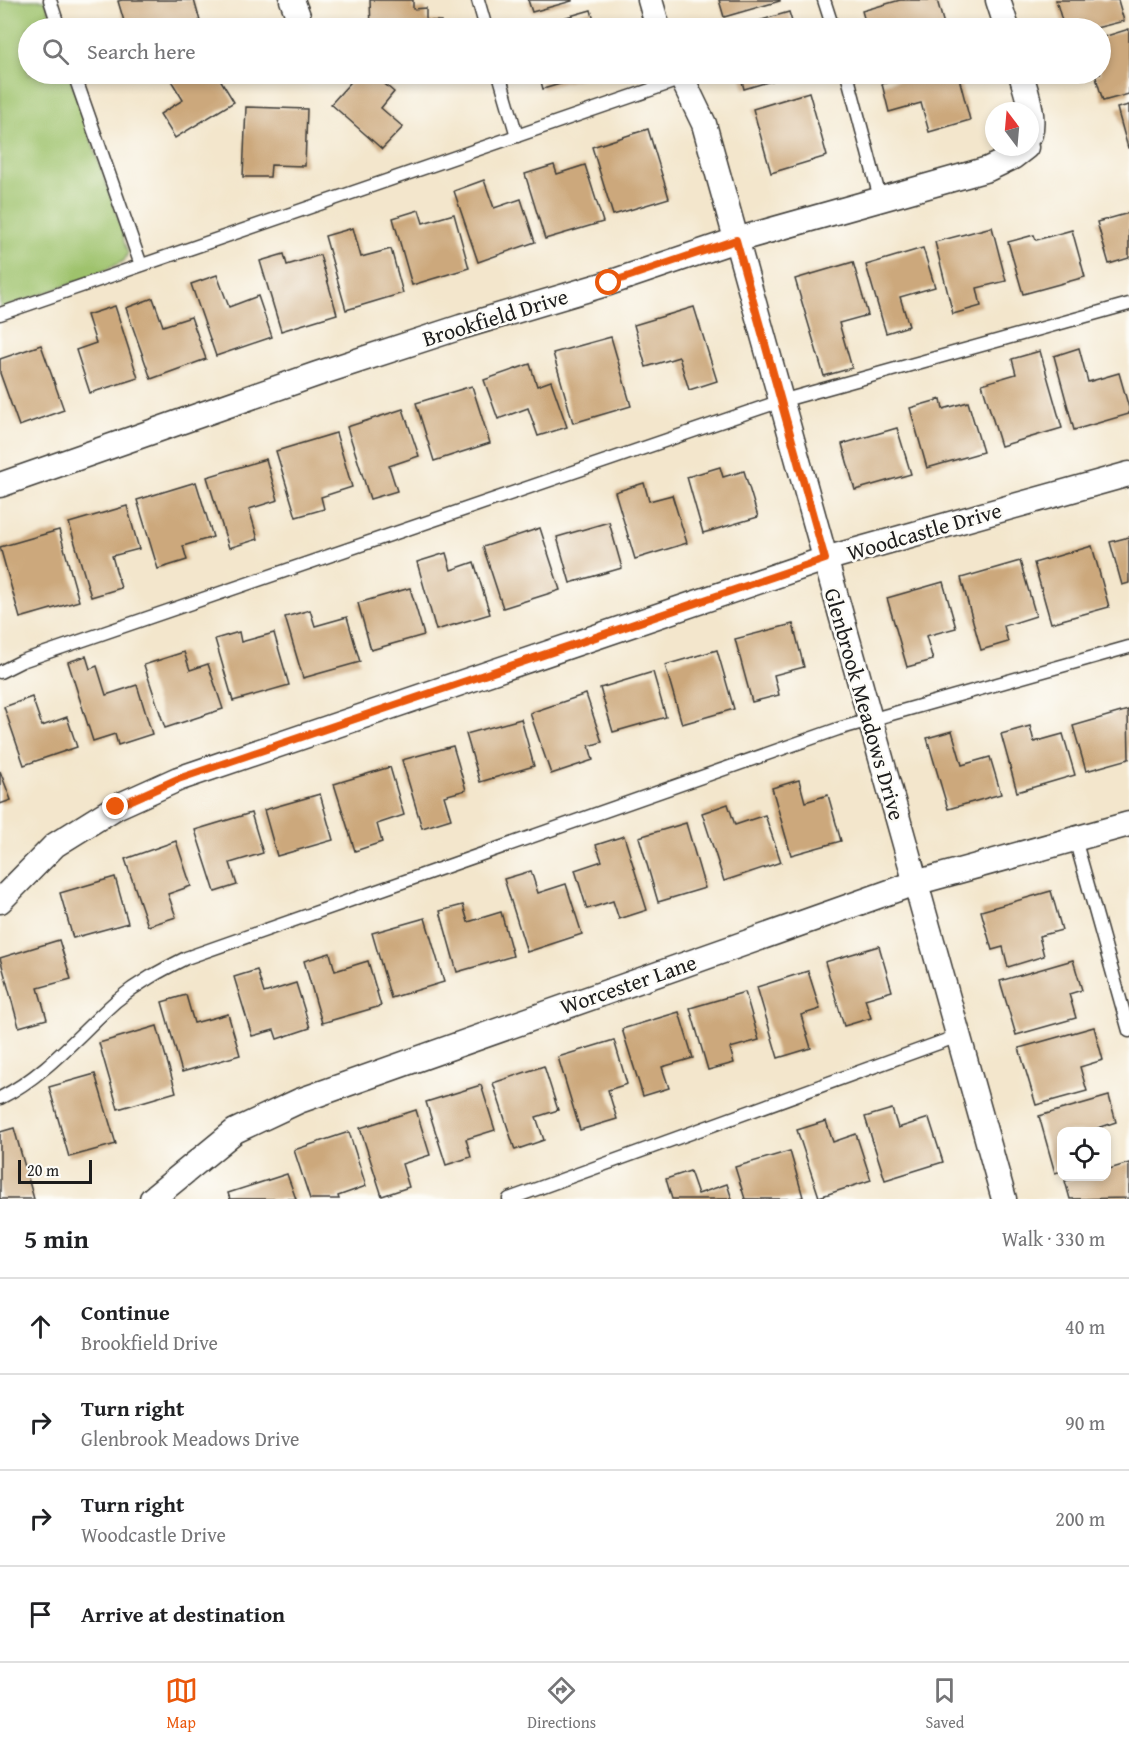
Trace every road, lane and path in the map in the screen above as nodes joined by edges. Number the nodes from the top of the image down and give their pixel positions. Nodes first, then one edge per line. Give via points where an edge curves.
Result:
1 (50, 0) edge
2 (478, 0) edge
3 (650, 0) edge
4 (824, 0) edge
5 (998, 0) edge
6 (56, 18) edge
7 (483, 18) edge
8 (655, 18) edge
9 (830, 18) edge
10 (1004, 18) edge
11 (78, 84) edge
12 (502, 84) edge
13 (659, 84) edge
14 (685, 84) edge
15 (850, 84) edge
16 (1024, 84) edge
17 (1028, 102) edge
18 (517, 136) junction
19 (1014, 156) edge
20 (880, 198) junction
21 (736, 240) junction
22 (141, 265) junction
23 (1129, 304) edge
24 (0, 314) edge
25 (781, 400) junction
26 (1129, 474) edge
27 (0, 485) edge
28 (825, 559) junction
29 (1129, 647) edge
30 (0, 672) edge
31 (870, 720) junction
32 (1129, 824) edge
33 (1075, 839) junction
34 (915, 883) junction
35 (0, 901) edge
36 (1129, 1031) edge
37 (958, 1036) junction
38 (0, 1098) edge
39 (1002, 1198) edge
40 (152, 1199) edge
41 (509, 1199) edge

1 - 6 lane
2 - 7 lane
3 - 8 street
4 - 9 lane
5 - 10 street
11 - 22 lane
12 - 18 lane
13 - 18 lane
14 - 21 street, Glenbrook Meadows Drive via 704,124
15 - 20 lane
16 - 17 street
18 - 22 lane
19 - 20 street, Brookfield Drive via 988,169
20 - 21 street, Brookfield Drive
21 - 25 street, Glenbrook Meadows Drive
21 - 27 street, Brookfield Drive via 317,374
22 - 24 lane
23 - 25 lane
25 - 28 street, Glenbrook Meadows Drive
25 - 30 lane via 22,661
26 - 28 street, Woodcastle Drive
28 - 31 street, Glenbrook Meadows Drive
28 - 35 street, Woodcastle Drive via 178,779 116,807 54,845
29 - 31 lane
31 - 34 street, Glenbrook Meadows Drive
31 - 38 lane via 186,958 147,977 44,1070
32 - 33 street, Worcester Lane
33 - 34 street, Worcester Lane
33 - 36 lane
34 - 37 street, Glenbrook Meadows Drive
34 - 40 street, Worcester Lane via 299,1101 235,1131
37 - 39 street, Glenbrook Meadows Drive
37 - 41 lane

